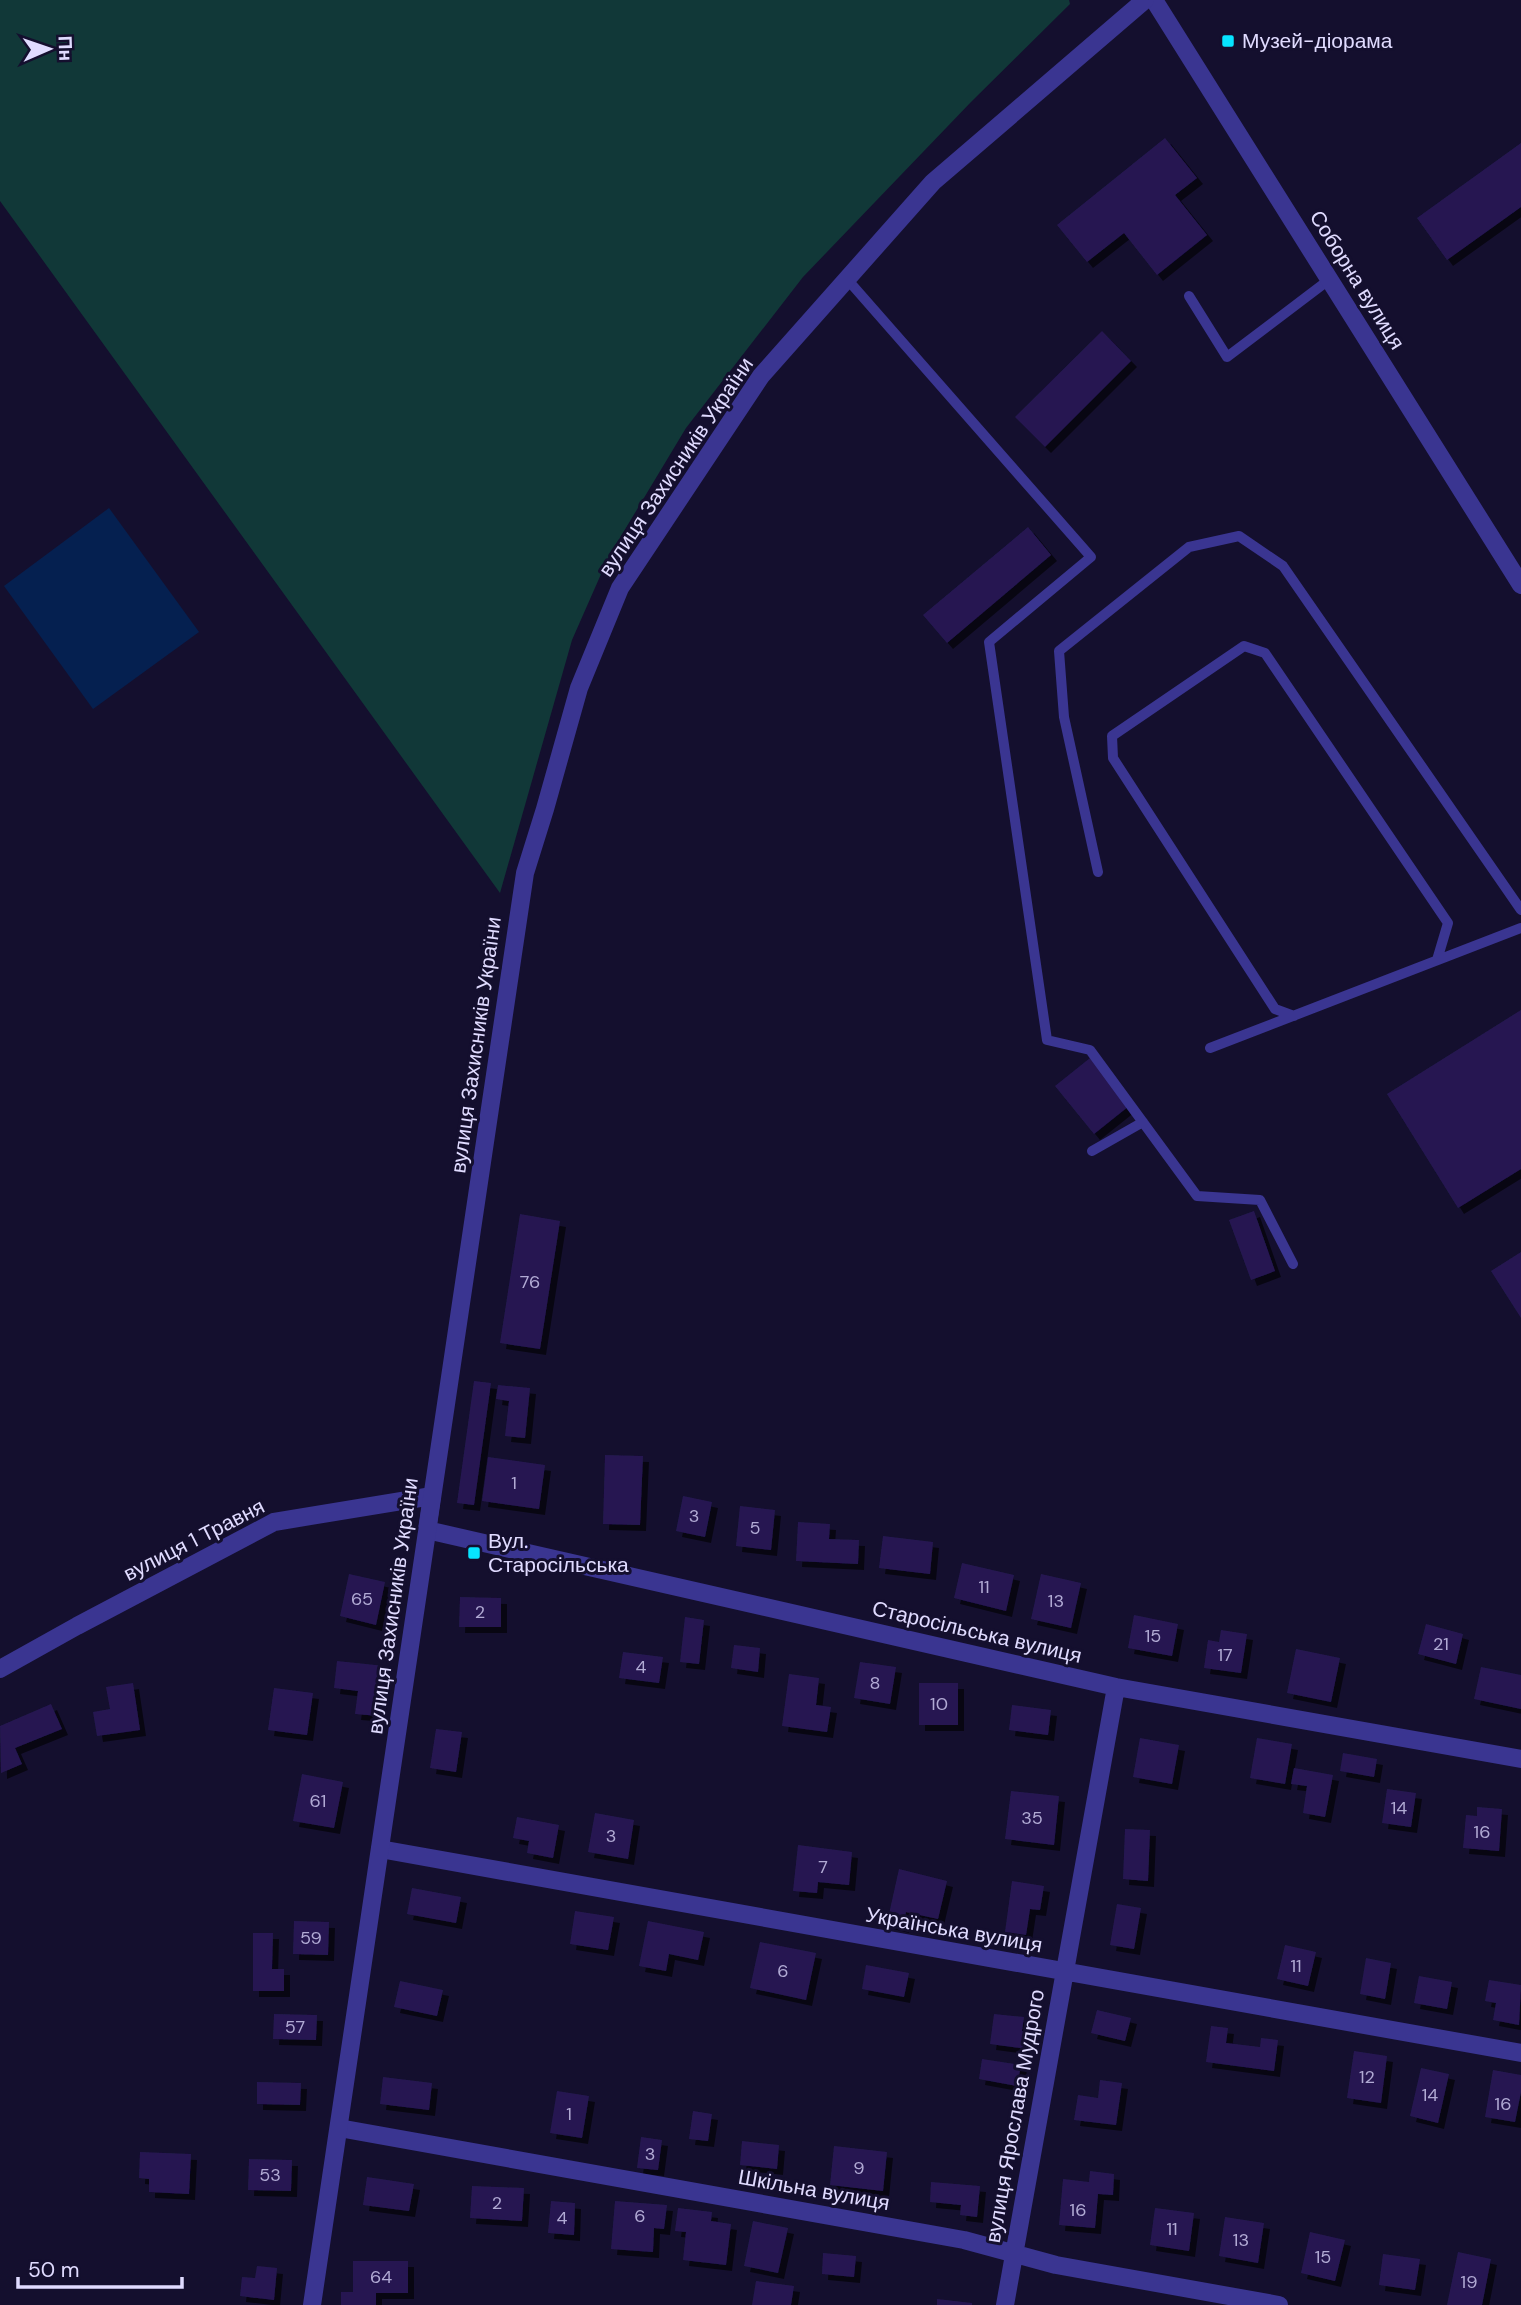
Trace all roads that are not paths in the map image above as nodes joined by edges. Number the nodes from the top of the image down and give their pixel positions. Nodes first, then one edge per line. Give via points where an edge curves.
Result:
1 (1145, 0) edge
2 (1154, 0) edge
3 (847, 279) junction
4 (1330, 279) junction
5 (1189, 296) dead end
6 (1521, 585) edge
7 (1098, 872) dead end
8 (1521, 910) edge
9 (1521, 928) edge
10 (1437, 960) junction
11 (1294, 1016) junction
12 (1210, 1048) dead end
13 (1143, 1122) junction
14 (1091, 1151) dead end
15 (1293, 1264) dead end
16 (432, 1496) junction
17 (427, 1530) junction
18 (0, 1669) edge
19 (1116, 1687) junction
20 (1521, 1759) edge
21 (380, 1849) junction
22 (1064, 1972) junction
23 (1521, 2053) edge
24 (339, 2128) junction
25 (1014, 2255) junction
26 (312, 2305) edge
27 (1005, 2305) edge
28 (1279, 2305) edge

1 - 3 street, вулиця Захисників України via 933,182
2 - 4 street, Соборна вулиця
3 - 13 lane via 1091,557 989,642 1047,1040 1090,1050
3 - 16 street, вулиця Захисників України via 761,376 620,588 579,688 525,873
4 - 5 lane via 1227,357
4 - 6 street, Соборна вулиця
7 - 8 lane via 1064,717 1059,651 1189,547 1240,536 1283,566
9 - 10 lane
10 - 11 lane
10 - 11 lane via 1448,923 1265,653 1244,646 1112,736 1113,758 1275,1009
11 - 12 lane
13 - 14 lane
13 - 15 lane via 1197,1196 1261,1200
16 - 17 street
16 - 18 street, вулиця 1 Травня via 274,1522
17 - 19 street, Старосільська вулиця
17 - 21 street, вулиця Захисників України
19 - 20 street, Старосільська вулиця
19 - 22 street, вулиця Ярослава Мудрого
21 - 22 street, Українська вулиця
21 - 24 street, вулиця Захисників України
22 - 23 street, Українська вулиця
22 - 25 street, вулиця Ярослава Мудрого
24 - 25 street, Шкільна вулиця via 964,2240
24 - 26 street, вулиця Захисників України
25 - 27 street, вулиця Ярослава Мудрого
25 - 28 street, Шкільна вулиця

